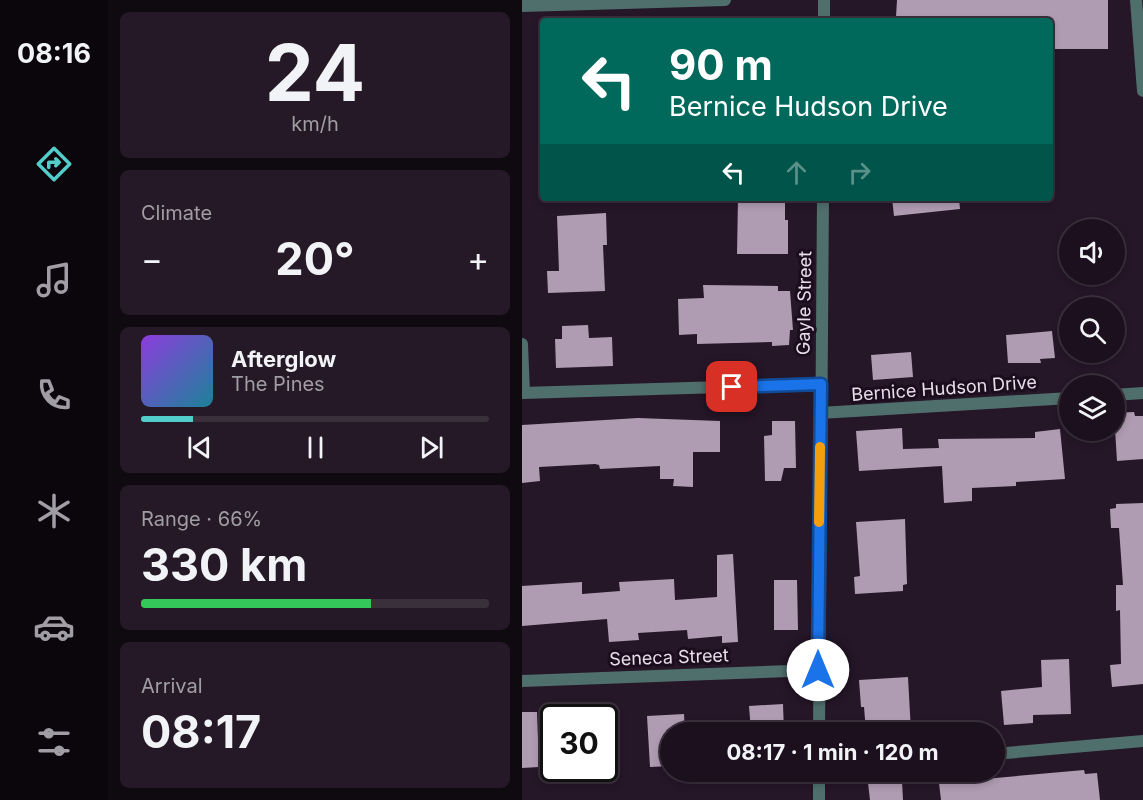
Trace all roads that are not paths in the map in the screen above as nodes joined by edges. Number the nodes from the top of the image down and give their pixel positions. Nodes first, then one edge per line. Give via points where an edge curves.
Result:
1 (725, 0) edge
2 (824, 0) edge
3 (1136, 0) edge
4 (522, 6) edge
5 (824, 18) edge
6 (1143, 92) edge
7 (823, 201) edge
8 (522, 344) edge
9 (821, 384) junction
10 (523, 393) edge
11 (1143, 393) edge
12 (1125, 394) edge
13 (1059, 399) edge
14 (820, 413) junction
15 (818, 670) junction
16 (522, 681) edge
17 (819, 722) edge
18 (1143, 741) edge
19 (1005, 753) edge
20 (819, 782) edge
21 (819, 800) edge

1 - 4 street
2 - 5 street
3 - 6 street
7 - 9 street, Gayle Street
8 - 10 street
9 - 10 street
9 - 14 street, Gayle Street
11 - 12 street
13 - 14 street, Bernice Hudson Drive
14 - 15 street, Gayle Street
15 - 16 street, Seneca Street
15 - 17 street, Gayle Street
18 - 19 street
20 - 21 street

